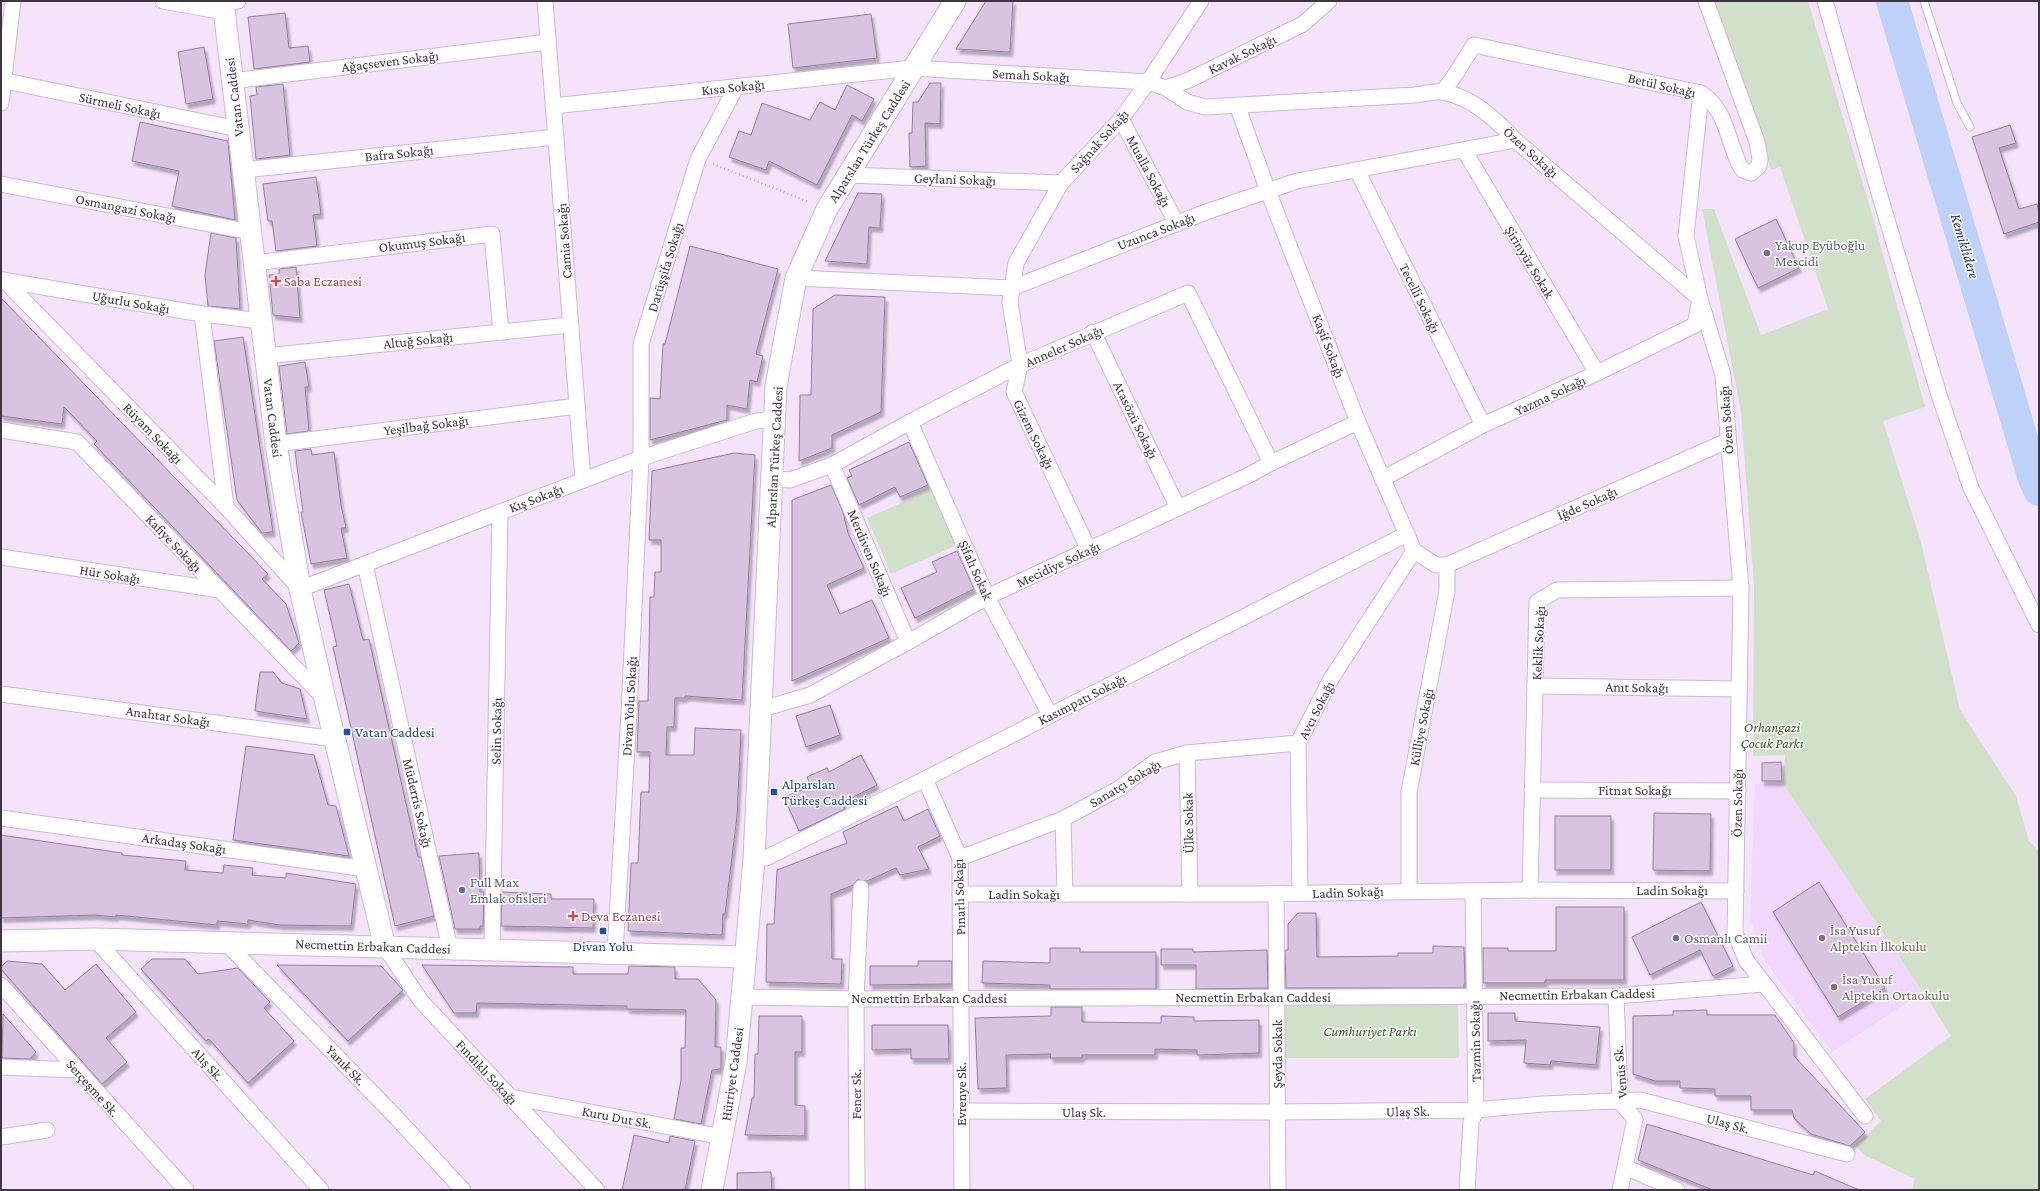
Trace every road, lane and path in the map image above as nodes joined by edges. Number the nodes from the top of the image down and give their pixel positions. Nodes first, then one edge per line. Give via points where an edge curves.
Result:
1 (13, 1) edge
2 (163, 1) edge
3 (545, 1) edge
4 (955, 1) edge
5 (1201, 1) edge
6 (1329, 1) edge
7 (1706, 1) edge
8 (1825, 1) edge
9 (1924, 1) edge
10 (227, 4) edge
11 (548, 42) junction
12 (913, 68) junction
13 (3, 81) edge
14 (232, 81) junction
15 (1148, 82) junction
16 (736, 87) junction
17 (1166, 88) junction
18 (1442, 92) junction
19 (1701, 93) junction
20 (1, 103) edge
21 (1237, 105) junction
22 (553, 106) junction
23 (1121, 119) junction
24 (1970, 128) dead end
25 (238, 129) junction
26 (556, 137) junction
27 (1515, 140) junction
28 (1464, 150) junction
29 (698, 158) junction
30 (243, 170) junction
31 (1357, 170) junction
32 (848, 175) junction
33 (1061, 183) junction
34 (1, 184) edge
35 (1268, 191) junction
36 (827, 209) junction
37 (1177, 224) junction
38 (251, 232) junction
39 (254, 263) junction
40 (796, 278) junction
41 (2, 280) edge
42 (1012, 288) junction
43 (1700, 299) junction
44 (202, 314) junction
45 (261, 321) junction
46 (570, 325) junction
47 (501, 332) junction
48 (1094, 332) junction
49 (266, 356) junction
50 (1020, 365) junction
51 (1597, 373) junction
52 (577, 406) junction
53 (776, 418) junction
54 (910, 422) junction
55 (1358, 422) junction
56 (1483, 425) junction
57 (1, 430) edge
58 (1727, 441) junction
59 (276, 444) junction
60 (641, 458) junction
61 (1271, 462) junction
62 (832, 464) junction
63 (772, 479) junction
64 (1382, 479) junction
65 (583, 480) junction
66 (226, 506) junction
67 (1178, 508) junction
68 (500, 512) junction
69 (1407, 534) junction
70 (1089, 550) junction
71 (1414, 551) junction
72 (1, 557) edge
73 (365, 564) junction
74 (1447, 565) junction
75 (1741, 588) junction
76 (300, 589) junction
77 (220, 590) junction
78 (987, 597) junction
79 (2039, 625) edge
80 (908, 642) junction
81 (1535, 686) junction
82 (1739, 689) junction
83 (1, 694) edge
84 (325, 700) junction
85 (762, 709) junction
86 (1050, 715) junction
87 (335, 739) junction
88 (1298, 743) junction
89 (1187, 753) junction
90 (925, 779) junction
91 (1532, 790) junction
92 (1738, 791) junction
93 (1, 818) edge
94 (1063, 819) junction
95 (754, 858) junction
96 (960, 858) junction
97 (366, 869) junction
98 (861, 888) dead end
99 (1409, 890) junction
100 (1530, 890) junction
101 (1473, 891) junction
102 (1736, 891) junction
103 (1300, 893) junction
104 (960, 894) junction
105 (1065, 894) junction
106 (1190, 894) junction
107 (1276, 894) junction
108 (95, 939) junction
109 (1, 941) edge
110 (226, 942) junction
111 (385, 947) junction
112 (450, 949) junction
113 (492, 950) junction
114 (615, 953) junction
115 (745, 957) junction
116 (1763, 984) junction
117 (1, 985) edge
118 (1475, 996) junction
119 (1616, 996) junction
120 (742, 997) junction
121 (1276, 997) junction
122 (961, 998) junction
123 (856, 999) junction
124 (1, 1067) edge
125 (78, 1070) junction
126 (511, 1097) junction
127 (1620, 1102) junction
128 (1476, 1110) junction
129 (961, 1111) junction
130 (1277, 1112) junction
131 (1865, 1116) dead end
132 (47, 1130) dead end
133 (1, 1137) edge
134 (723, 1137) junction
135 (1847, 1154) dead end
136 (1625, 1168) junction
137 (186, 1190) edge
138 (321, 1190) edge
139 (463, 1190) edge
140 (598, 1190) edge
141 (712, 1190) edge
142 (857, 1190) edge
143 (962, 1190) edge
144 (1278, 1190) edge
145 (1467, 1190) edge
146 (1620, 1190) edge
147 (1677, 1190) edge

1 - 13 street
2 - 10 street
3 - 11 street, Camia Sokağı
4 - 12 street, Alparslan Türkeş Caddesi
5 - 15 street, Sağnak Sokağı
6 - 17 street, Kavak Sokağı via 1303,24 1189,80
7 - 19 street, Betül Sokağı via 1757,142 1759,166 1751,173 1740,166 1712,100
8 - 79 street via 1939,395 1972,488
9 - 24 lane via 1957,103
10 - 14 street, Vatan Caddesi
11 - 14 street, Ağaçseven Sokağı
11 - 22 street, Camia Sokağı
12 - 15 street, Semah Sokağı
12 - 16 street, Kısa Sokağı
12 - 32 street, Alparslan Türkeş Caddesi
13 - 20 street
13 - 25 street, Sürmeli Sokağı
14 - 25 street, Vatan Caddesi
15 - 17 street
15 - 23 street, Sağnak Sokağı
16 - 22 street, Kısa Sokağı
16 - 29 street, Darüşşifa Sokağı
17 - 21 street, Özen Sokağı via 1187,102 1205,107
18 - 19 street, Betül Sokağı via 1453,80 1474,45
18 - 21 street, Özen Sokağı
18 - 27 street, Özen Sokağı via 1472,103 1499,123
19 - 43 street via 1686,236
21 - 35 street, Kaşif Sokağı
22 - 26 street, Camia Sokağı
23 - 33 street, Sağnak Sokağı
23 - 37 street, Mualla Sokağı
25 - 30 street, Vatan Caddesi
26 - 30 street, Bafra Sokağı
26 - 46 street, Camia Sokağı
27 - 28 street, Uzunca Sokağı
27 - 43 street, Özen Sokağı
28 - 31 street, Uzunca Sokağı
28 - 51 street, Şirinyüz Sokak
29 - 36 path
29 - 60 street, Darüşşifa Sokağı via 641,344
30 - 38 street, Vatan Caddesi
31 - 35 street, Uzunca Sokağı via 1297,181
31 - 56 street, Tecelli Sokağı
32 - 33 street, Geylani Sokağı
32 - 36 street, Alparslan Türkeş Caddesi
33 - 42 street, Sağnak Sokağı via 1016,263
34 - 38 street, Osmangazi Sokağı
35 - 37 street, Uzunca Sokağı
35 - 55 street, Kaşif Sokağı
36 - 40 street, Alparslan Türkeş Caddesi
37 - 42 street, Uzunca Sokağı
38 - 39 street, Vatan Caddesi
39 - 45 street, Vatan Caddesi
39 - 47 street, Okumuş Sokağı via 492,234
40 - 42 street, Uzunca Sokağı
40 - 53 street, Alparslan Türkeş Caddesi via 776,386
41 - 44 street, Uğurlu Sokağı
41 - 66 street, Rüyam Sokağı
42 - 50 street, Gizem Sokağı via 1010,302
43 - 51 street, Yazma Sokağı via 1695,325
43 - 58 street, Özen Sokağı via 1723,375
44 - 45 street, Uğurlu Sokağı
44 - 66 street
45 - 49 street, Vatan Caddesi
46 - 47 street, Altuğ Sokağı
46 - 52 street, Camia Sokağı
47 - 49 street, Altuğ Sokağı
48 - 50 street, Anneler Sokağı
48 - 61 street, Anneler Sokağı via 1188,293
48 - 67 street, Atasözü Sokağı
49 - 59 street, Vatan Caddesi
50 - 54 street, Anneler Sokağı
50 - 70 street, Gizem Sokağı via 1014,392
51 - 56 street, Yazma Sokağı
52 - 59 street, Yeşilbağ Sokağı
52 - 65 street, Camia Sokağı
53 - 60 street, Kış Sokağı via 756,421
53 - 63 street, Alparslan Türkeş Caddesi
54 - 62 street, Anneler Sokağı
54 - 78 street, Şifalı Sokak
55 - 61 street, Mecidiye Sokağı
55 - 64 street, Kaşif Sokağı
56 - 64 street, Yazma Sokağı
57 - 77 street, Kafiye Sokağı via 76,442
58 - 74 street, İğde Sokağı
58 - 75 street, Özen Sokağı
59 - 76 street, Vatan Caddesi
60 - 65 street, Kış Sokağı
60 - 114 street, Divan Yolu Sokağı
61 - 67 street, Mecidiye Sokağı
62 - 63 street, Anneler Sokağı via 790,480
62 - 80 street, Merdiven Sokağı
63 - 85 street, Alparslan Türkeş Caddesi
64 - 69 street, Kaşif Sokağı
65 - 68 street, Kış Sokağı
66 - 76 street, Rüyam Sokağı
67 - 70 street, Mecidiye Sokağı
68 - 73 street, Kış Sokağı
68 - 113 street, Selin Sokağı
69 - 71 street, Kaşif Sokağı
69 - 86 street, Kasımpatı Sokağı
70 - 78 street, Mecidiye Sokağı
71 - 74 street via 1436,565
71 - 88 street, Avcı Sokağı via 1331,679
72 - 77 street, Hür Sokağı
73 - 76 street, Kış Sokağı
73 - 112 street, Müderris Sokağı
74 - 99 street, Külliye Sokağı via 1447,591 1409,792
75 - 81 street, Keklik Sokağı via 1557,590 1537,602
75 - 82 street, Özen Sokağı
76 - 84 street, Vatan Caddesi
77 - 84 street, Kafiye Sokağı
78 - 80 street, Mecidiye Sokağı
78 - 86 street, Şifalı Sokak
80 - 85 street, Mecidiye Sokağı via 810,695
81 - 82 street, Anıt Sokağı
81 - 91 street, Keklik Sokağı
82 - 92 street, Özen Sokağı
83 - 87 street, Anahtar Sokağı
84 - 87 street, Vatan Caddesi
85 - 95 street, Alparslan Türkeş Caddesi
86 - 90 street, Kasımpatı Sokağı
87 - 97 street, Vatan Caddesi
88 - 89 street, Sanatçı Sokağı
88 - 103 street, Avcı Sokağı
89 - 94 street, Sanatçı Sokağı via 1155,762 1118,789
89 - 106 street, Ülke Sokak
90 - 95 street, Kasımpatı Sokağı via 766,858
90 - 96 street, Pınarlı Sokağı
91 - 92 street, Fitnat Sokağı
91 - 100 street, Keklik Sokağı
92 - 102 street, Özen Sokağı
93 - 97 street, Arkadaş Sokağı
94 - 96 street, Sanatçı Sokağı
94 - 105 street
95 - 115 street, Alparslan Türkeş Caddesi
96 - 104 street, Pınarlı Sokağı
97 - 111 street, Vatan Caddesi
98 - 123 street, Fener Sk.
99 - 101 street, Ladin Sokağı
99 - 103 street, Ladin Sokağı
100 - 101 street, Ladin Sokağı
100 - 102 street, Ladin Sokağı
101 - 118 street, Tazmin Sokağı
102 - 116 street, Özen Sokağı via 1735,933 1746,960
103 - 107 street, Ladin Sokağı
104 - 105 street, Ladin Sokağı
104 - 122 street, Pınarlı Sokağı
105 - 106 street, Ladin Sokağı
106 - 107 street, Ladin Sokağı
107 - 121 street, Şeyda Sokak
108 - 109 street, Necmettin Erbakan Caddesi
108 - 110 street, Necmettin Erbakan Caddesi
108 - 138 street, Alış Sk.
110 - 111 street, Necmettin Erbakan Caddesi
110 - 139 street, Yanık Sk. via 400,1121
111 - 112 street, Necmettin Erbakan Caddesi
111 - 126 street, Fındıklı Sokağı via 421,1001
112 - 113 street, Necmettin Erbakan Caddesi
113 - 114 street, Necmettin Erbakan Caddesi
114 - 115 street, Necmettin Erbakan Caddesi
115 - 120 street, Hürriyet Caddesi
116 - 119 street, Necmettin Erbakan Caddesi
116 - 131 street, Özen Sokağı
117 - 125 street, Serçeşme Sk.
118 - 119 street, Necmettin Erbakan Caddesi
118 - 121 street, Necmettin Erbakan Caddesi
118 - 128 street, Tazmin Sokağı
119 - 127 street, Venüs Sk.
120 - 123 street, Necmettin Erbakan Caddesi
120 - 134 street, Hürriyet Caddesi via 736,1062
121 - 122 street, Necmettin Erbakan Caddesi
121 - 130 street, Şeyda Sokak
122 - 123 street, Necmettin Erbakan Caddesi
122 - 129 street, Evrenye Sk.
123 - 142 street, Fener Sk.
124 - 125 street
125 - 137 street, Serçeşme Sk.
126 - 134 street, Kuru Dut Sk.
126 - 140 street, Fındıklı Sokağı
127 - 128 street, Ulaş Sk. via 1543,1104
127 - 135 street, Ulaş Sk. via 1640,1100
127 - 136 street, Venüs Sk. via 1635,1119
128 - 130 street, Ulaş Sk.
128 - 145 street, Tazmin Sokağı via 1471,1122
129 - 130 street, Ulaş Sk.
129 - 143 street, Evrenye Sk.
130 - 144 street, Şeyda Sokak
132 - 133 street
134 - 141 street, Hürriyet Caddesi
136 - 146 street, Venüs Sk.
136 - 147 street

